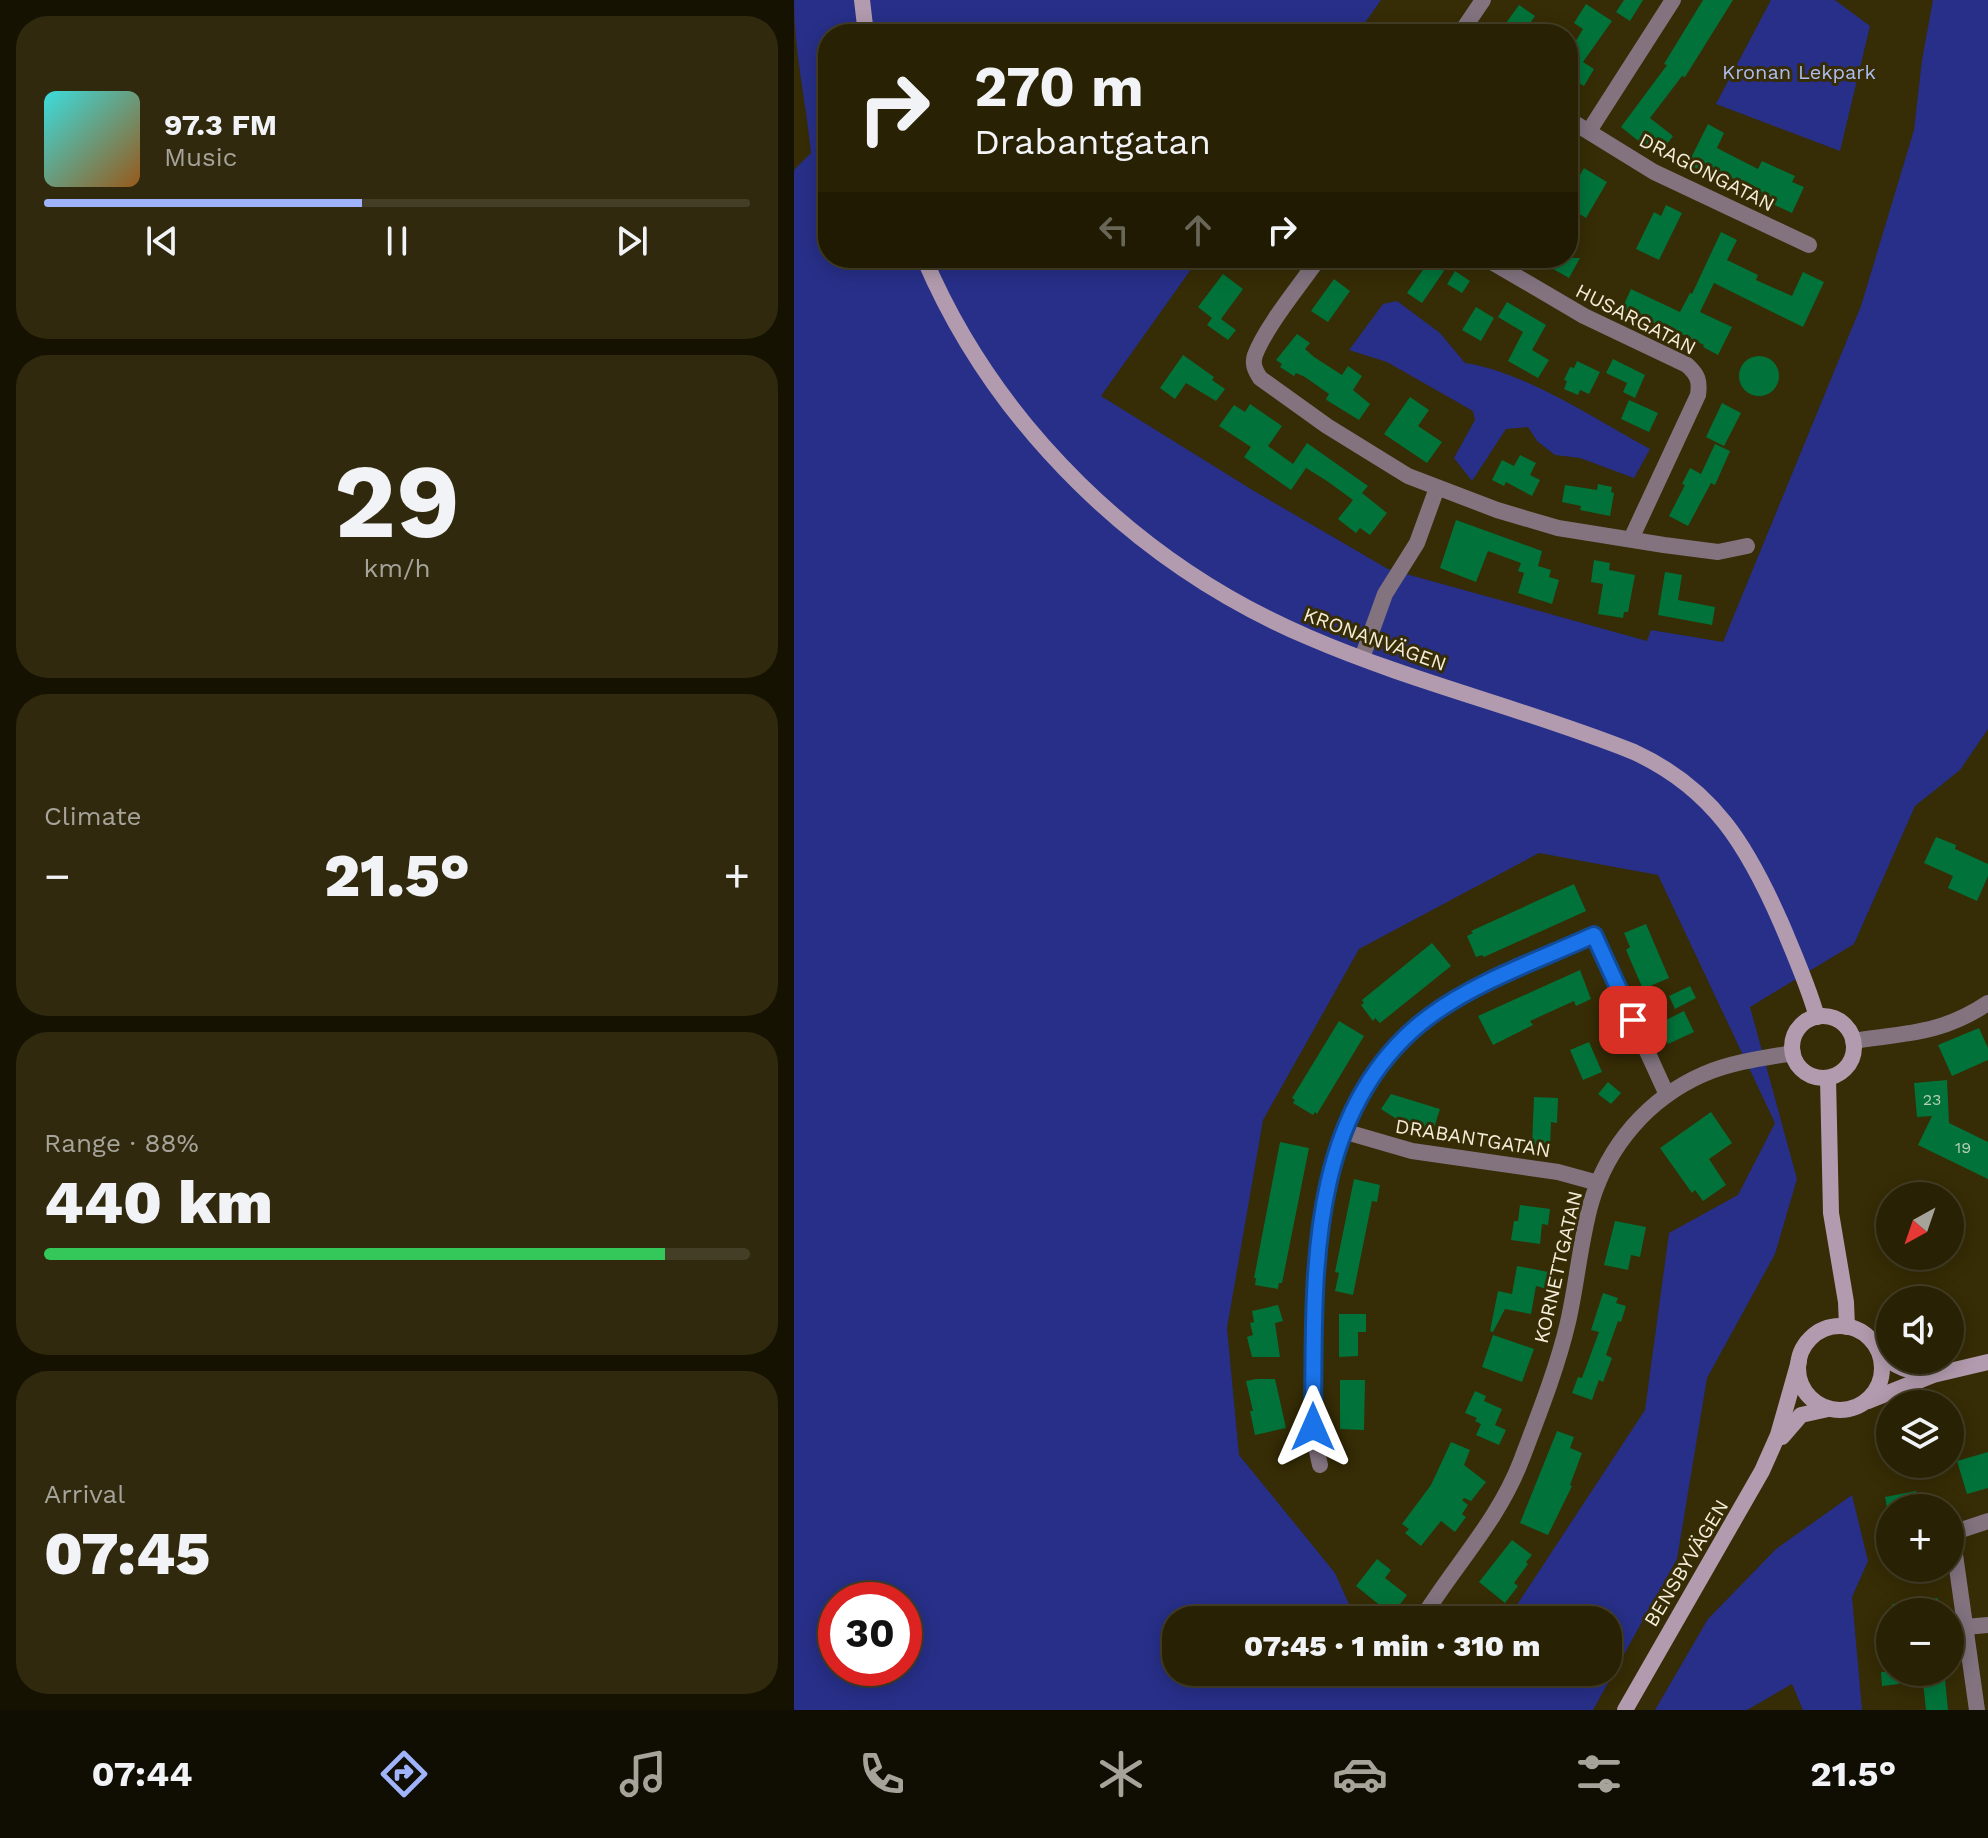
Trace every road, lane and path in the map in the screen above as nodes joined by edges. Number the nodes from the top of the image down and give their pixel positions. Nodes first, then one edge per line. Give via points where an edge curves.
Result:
1 (862, 0) edge
2 (1483, 0) edge
3 (1673, 0) edge
4 (865, 24) edge
5 (1467, 24) edge
6 (1578, 125) edge
7 (1589, 131) junction
8 (1809, 245) dead end
9 (929, 268) edge
10 (1312, 268) edge
11 (1502, 268) edge
12 (1437, 488) junction
13 (1631, 539) junction
14 (1747, 546) dead end
15 (1362, 658) junction
16 (1988, 1003) edge
17 (1817, 1017) junction
18 (1853, 1041) junction
19 (1793, 1053) junction
20 (1828, 1078) junction
21 (1667, 1095) junction
22 (1343, 1131) junction
23 (1598, 1183) junction
24 (1847, 1327) junction
25 (1875, 1347) joint
26 (1799, 1361) junction
27 (1988, 1362) edge
28 (1964, 1367) edge
29 (1941, 1374) edge
30 (1860, 1405) junction
31 (1829, 1409) junction
32 (1320, 1465) dead end
33 (1758, 1479) junction
34 (1988, 1521) edge
35 (1431, 1606) edge
36 (1988, 1625) edge
37 (1965, 1627) junction
38 (1625, 1710) edge
39 (1977, 1710) edge

1 - 4 street
2 - 5 street
3 - 7 street
6 - 7 street, DRAGONGATAN
7 - 8 street, DRAGONGATAN via 1654,172
9 - 15 street, KRONANVÄGEN via 959,328 1007,401 1090,495 1226,597
10 - 12 street via 1271,327 1253,367 1260,378 1327,426
11 - 13 street, HUSARGATAN via 1696,373 1698,395
12 - 13 street via 1541,524
12 - 15 street via 1417,543 1385,594
13 - 14 street via 1718,552
15 - 17 street, KRONANVÄGEN via 1598,737 1675,774 1715,809 1746,851 1805,978
16 - 18 street via 1920,1033
17 - 18 street via 1838,1020
17 - 19 street via 1796,1032
18 - 20 street via 1850,1063
19 - 20 street via 1808,1074
19 - 21 street, KORNETTGATAN via 1716,1070
20 - 24 street via 1831,1213
21 - 22 street via 1594,935 1429,1016 1375,1071
21 - 23 street, KORNETTGATAN via 1627,1132
22 - 23 street, DRABANTGATAN via 1412,1151 1558,1172
22 - 32 street via 1314,1274 1313,1427
23 - 35 street, KORNETTGATAN via 1565,1335 1519,1465 1491,1520
24 - 25 street via 1867,1336
24 - 26 street via 1825,1328 1813,1336
25 - 30 street via 1881,1361 1879,1383
26 - 31 street via 1803,1389
26 - 33 street, BENSBYVÄGEN via 1778,1435
27 - 28 street
29 - 30 street
30 - 31 street
31 - 33 street, BENSBYVÄGEN via 1810,1411 1792,1423
33 - 38 street, BENSBYVÄGEN
34 - 37 street via 1952,1533
36 - 37 street
37 - 39 street

